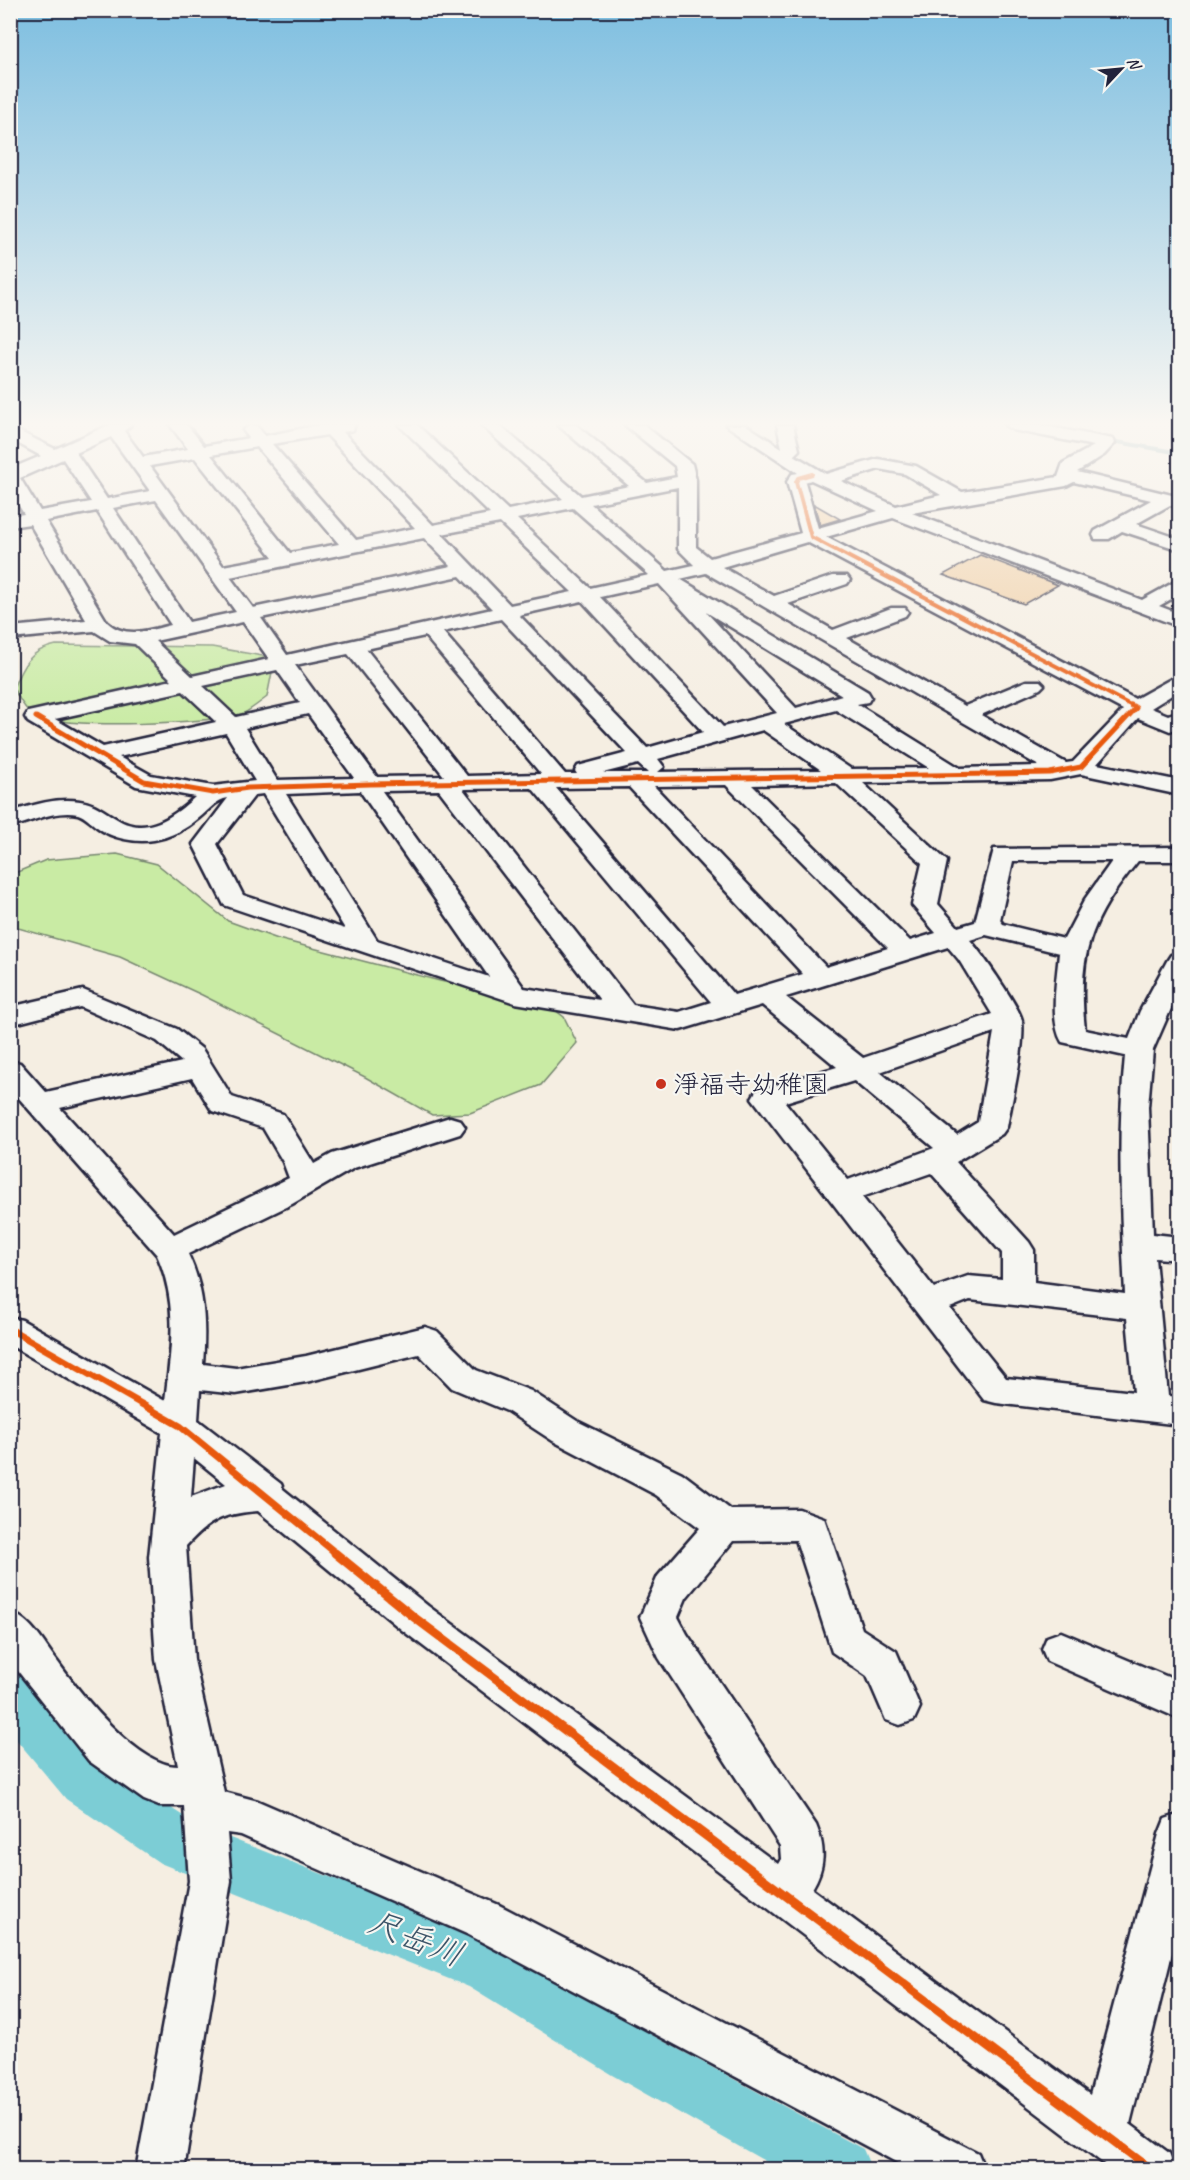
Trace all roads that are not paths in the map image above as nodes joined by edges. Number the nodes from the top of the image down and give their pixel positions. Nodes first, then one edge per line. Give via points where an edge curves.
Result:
1 (43, 527) edge
2 (117, 527) edge
3 (185, 527) edge
4 (259, 527) edge
5 (334, 527) edge
6 (423, 527) edge
7 (453, 527) edge
8 (515, 527) edge
9 (606, 527) edge
10 (687, 527) edge
11 (809, 527) edge
12 (846, 527) edge
13 (933, 527) edge
14 (1119, 527) edge
15 (1127, 527) edge
16 (428, 532) junction
17 (1102, 536) dead end
18 (812, 537) junction
19 (1179, 545) edge
20 (352, 547) junction
21 (285, 560) junction
22 (708, 566) junction
23 (464, 569) junction
24 (219, 573) junction
25 (663, 577) junction
26 (840, 580) dead end
27 (1179, 585) edge
28 (586, 594) junction
29 (773, 603) junction
30 (1143, 607) junction
31 (505, 612) junction
32 (898, 612) dead end
33 (250, 615) junction
34 (97, 621) junction
35 (1179, 621) edge
36 (10, 622) edge
37 (184, 629) junction
38 (429, 629) junction
39 (10, 633) edge
40 (832, 637) junction
41 (140, 638) junction
42 (353, 646) junction
43 (282, 661) junction
44 (1179, 680) edge
45 (186, 683) junction
46 (1033, 685) dead end
47 (840, 703) junction
48 (314, 706) junction
49 (1135, 709) junction
50 (966, 713) junction
51 (792, 716) junction
52 (766, 722) junction
53 (1176, 723) edge
54 (232, 725) junction
55 (718, 735) junction
56 (98, 755) junction
57 (642, 756) junction
58 (1073, 769) junction
59 (958, 776) junction
60 (846, 778) junction
61 (733, 779) junction
62 (635, 780) junction
63 (666, 780) junction
64 (546, 781) junction
65 (454, 783) junction
66 (368, 784) junction
67 (260, 787) junction
68 (1179, 788) edge
69 (213, 793) junction
70 (10, 820) edge
71 (1131, 854) junction
72 (1179, 854) edge
73 (990, 925) junction
74 (955, 936) junction
75 (368, 946) junction
76 (1073, 949) junction
77 (905, 951) junction
78 (1179, 961) edge
79 (821, 977) junction
80 (766, 994) junction
81 (515, 995) junction
82 (728, 1005) junction
83 (623, 1011) junction
84 (10, 1016) edge
85 (1008, 1018) junction
86 (1139, 1050) junction
87 (199, 1067) junction
88 (10, 1070) edge
89 (858, 1070) junction
90 (40, 1103) junction
91 (450, 1127) dead end
92 (946, 1155) junction
93 (305, 1182) junction
94 (842, 1193) junction
95 (1138, 1244) junction
96 (170, 1249) junction
97 (1179, 1249) edge
98 (1018, 1292) junction
99 (928, 1303) junction
100 (1142, 1308) junction
101 (10, 1329) edge
102 (185, 1375) junction
103 (1166, 1409) edge
104 (180, 1426) junction
105 (268, 1495) junction
106 (724, 1526) junction
107 (169, 1539) junction
108 (10, 1629) edge
109 (1060, 1650) dead end
110 (1179, 1701) edge
111 (900, 1707) dead end
112 (205, 1804) junction
113 (1179, 1834) edge
114 (784, 1894) junction
115 (1104, 2132) junction
116 (160, 2169) edge
117 (961, 2169) edge
118 (1152, 2169) edge

1 - 34 street
2 - 37 street
3 - 24 street
4 - 21 street
5 - 20 street
6 - 16 street
7 - 16 street
8 - 28 street
9 - 25 street
10 - 22 street via 687,549
11 - 18 street
12 - 18 street
13 - 30 street
14 - 17 street
15 - 19 street
16 - 20 street
16 - 23 street
18 - 22 street
18 - 49 street
20 - 21 street
21 - 24 street
22 - 25 street
22 - 29 street
23 - 31 street
23 - 33 street
24 - 33 street
25 - 28 street
25 - 47 street via 860,697
25 - 51 street
26 - 29 street
27 - 30 street
28 - 31 street
28 - 55 street
29 - 40 street
30 - 35 street
31 - 38 street
31 - 57 street
32 - 40 street
33 - 37 street
33 - 43 street
34 - 36 street
34 - 39 street
34 - 41 street via 105,632 119,638
37 - 41 street
38 - 42 street
38 - 64 street
40 - 50 street
41 - 45 street
42 - 43 street
42 - 65 street
43 - 45 street
43 - 48 street
44 - 49 street
45 - 54 street
45 - 56 street via 36,717
46 - 50 street
47 - 51 street
47 - 59 street
48 - 54 street
48 - 66 street
49 - 53 street
49 - 58 street
50 - 58 street
51 - 52 street
52 - 55 street
52 - 60 street
54 - 56 street
54 - 67 street
55 - 57 street
56 - 69 street via 144,781
57 - 63 street
57 - 64 street
58 - 59 street
58 - 68 street
59 - 60 street
60 - 61 street
60 - 74 street via 935,861 925,905
61 - 63 street
61 - 77 street
62 - 63 street
62 - 64 street
62 - 79 street
64 - 65 street
64 - 82 street
65 - 66 street
65 - 83 street
66 - 67 street
66 - 81 street
67 - 69 street
67 - 75 street
67 - 75 street via 205,844 233,900
69 - 70 street via 171,829 152,832 129,832 111,826 89,810 73,807 33,812
71 - 72 street
71 - 73 street via 1003,854 987,921
71 - 76 street via 1091,908
73 - 74 street
73 - 76 street
74 - 77 street
74 - 85 street
75 - 81 street
76 - 86 street via 1068,994 1072,1036
77 - 79 street
78 - 86 street
79 - 80 street
80 - 82 street
80 - 89 street
81 - 83 street
82 - 83 street via 680,1021
84 - 87 street via 83,998 167,1035 192,1055
85 - 89 street
85 - 92 street via 992,1128
86 - 95 street via 1134,1128
87 - 90 street
87 - 93 street via 222,1104 273,1121 298,1161
88 - 90 street
89 - 92 street
89 - 94 street via 766,1098
90 - 96 street
91 - 93 street via 343,1161
92 - 94 street
92 - 98 street via 1018,1250
93 - 96 street
94 - 99 street
95 - 97 street
95 - 100 street
96 - 102 street via 186,1288 190,1323
98 - 99 street via 968,1288
98 - 100 street
99 - 103 street via 996,1390
100 - 103 street
101 - 104 street
102 - 104 street
102 - 106 street via 236,1382 425,1340 464,1379 519,1401 565,1431 669,1484
104 - 105 street
104 - 107 street
105 - 107 street via 220,1499 192,1513
105 - 114 street via 415,1618
106 - 111 street via 799,1524 811,1529 846,1640 882,1664
106 - 114 street via 671,1588 659,1617 673,1647 801,1840 803,1864
107 - 112 street via 175,1660
108 - 112 street via 103,1747 159,1786
109 - 110 street
112 - 116 street via 210,1881
112 - 117 street via 243,1815 484,1920
113 - 115 street
114 - 115 street
115 - 118 street

